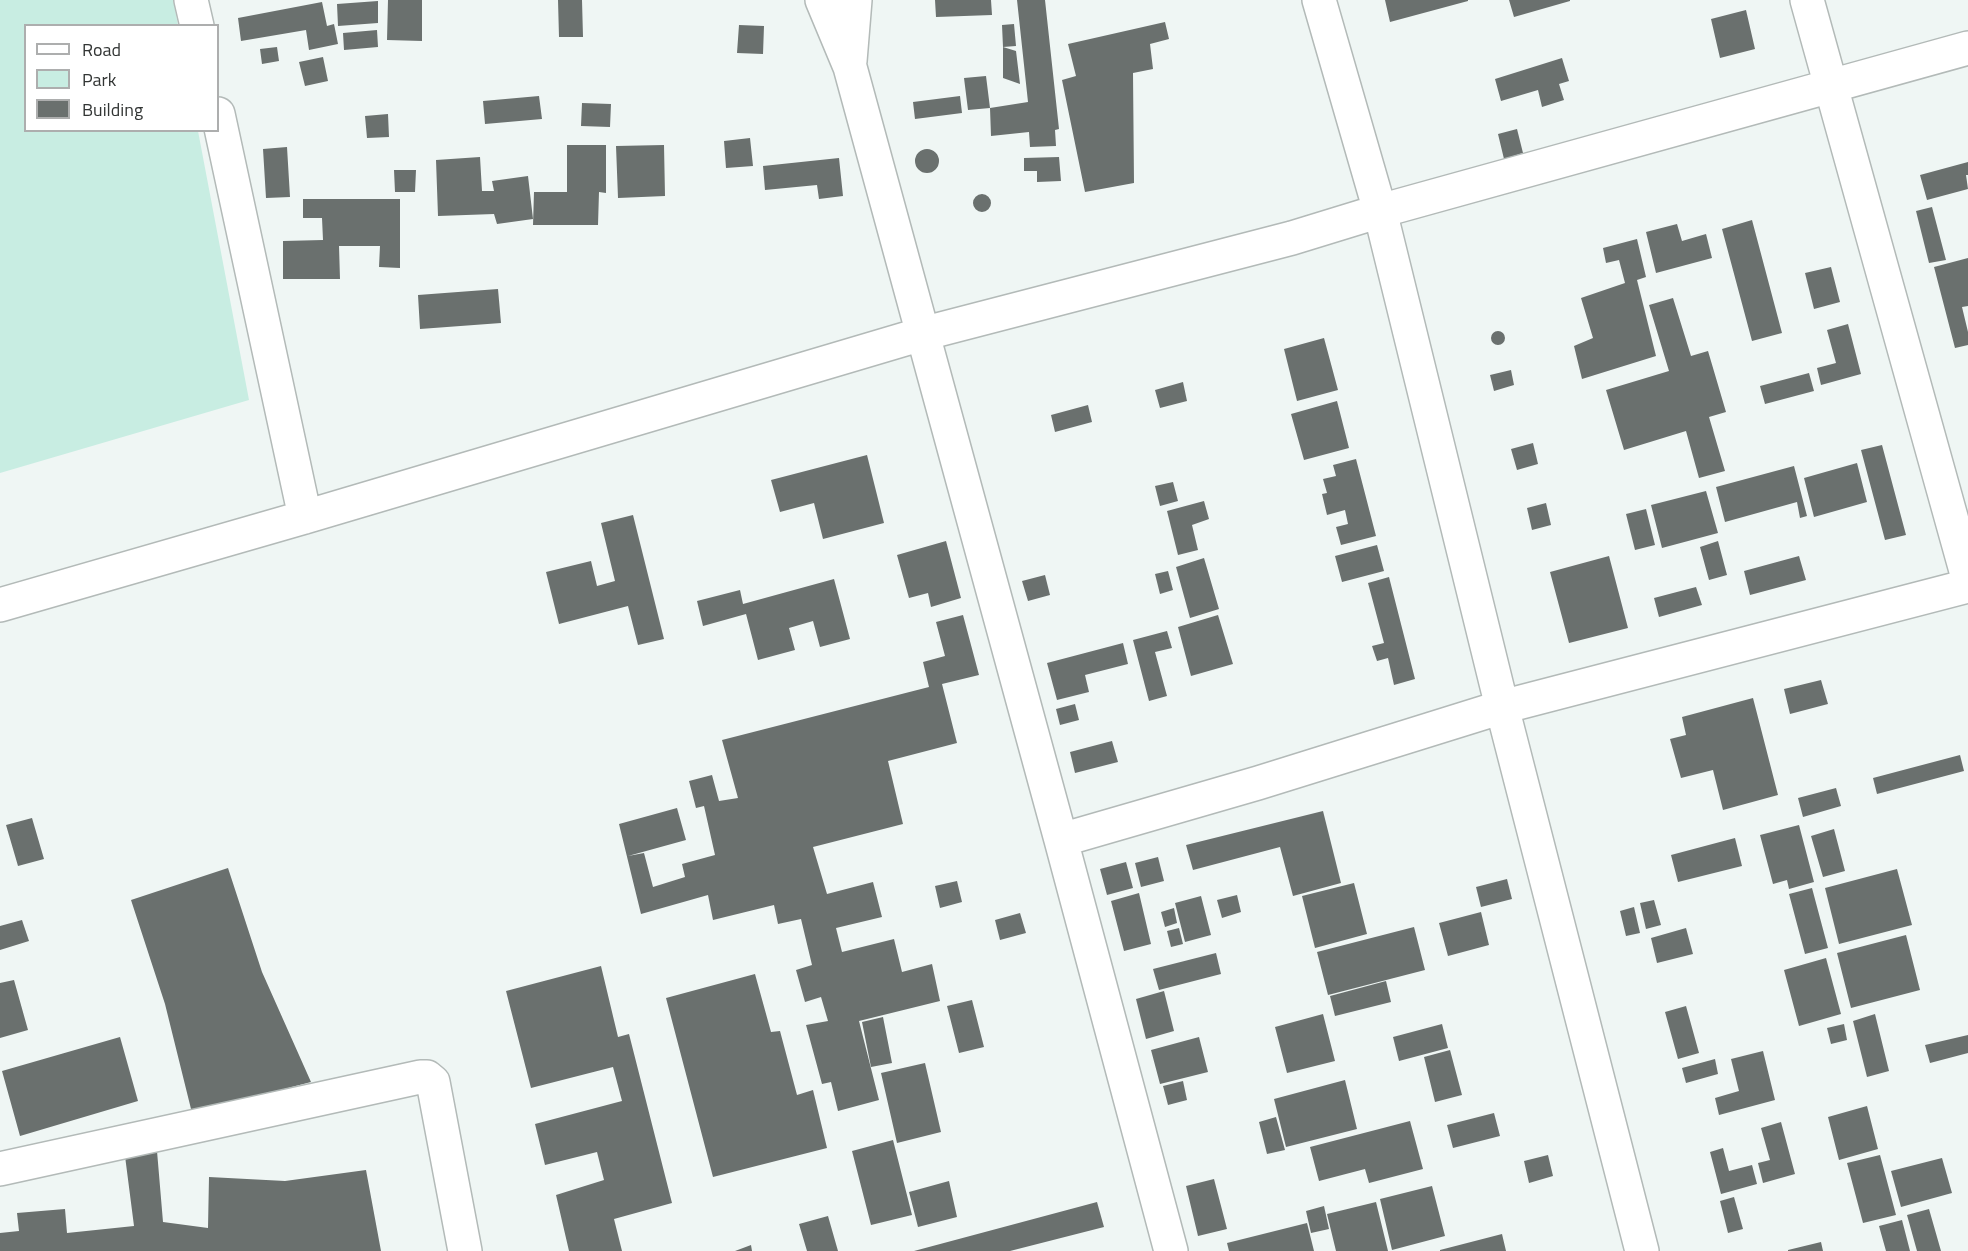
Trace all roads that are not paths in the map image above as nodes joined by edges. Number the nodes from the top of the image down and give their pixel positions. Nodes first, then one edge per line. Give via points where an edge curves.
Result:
1 (190, 0) edge
2 (822, 0) edge
3 (855, 0) edge
4 (1319, 0) edge
5 (1807, 0) edge
6 (196, 24) edge
7 (1968, 48) edge
8 (850, 68) junction
9 (1831, 85) junction
10 (219, 119) edge
11 (1380, 211) junction
12 (922, 334) junction
13 (305, 518) junction
14 (1968, 578) edge
15 (1968, 586) edge
16 (0, 604) edge
17 (1502, 707) junction
18 (1061, 840) junction
19 (0, 1169) edge
20 (465, 1251) edge
21 (1171, 1251) edge
22 (1641, 1251) edge

1 - 6 street
2 - 8 street
3 - 8 street
4 - 11 street
5 - 9 street
7 - 9 street
8 - 12 street
9 - 11 street
9 - 14 street
10 - 13 street
11 - 12 street via 1292,238
11 - 17 street
12 - 13 street
12 - 18 street
13 - 16 street
15 - 17 street
17 - 18 street
17 - 22 street
18 - 21 street
19 - 20 street via 427,1077 433,1082

